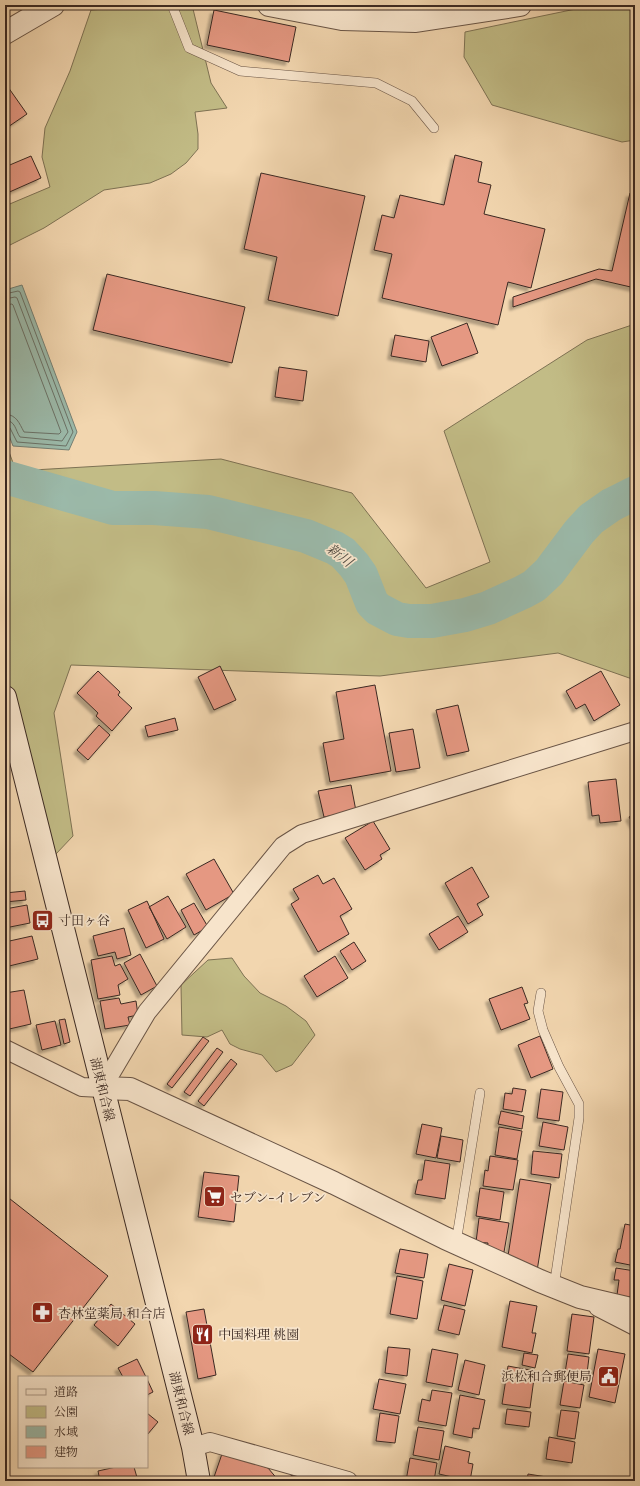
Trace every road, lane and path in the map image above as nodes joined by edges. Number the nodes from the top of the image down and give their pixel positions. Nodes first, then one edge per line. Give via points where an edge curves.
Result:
1 (53, 5) edge
2 (172, 5) edge
3 (269, 5) edge
4 (520, 5) edge
5 (5, 33) edge
6 (434, 128) dead end
7 (5, 697) edge
8 (635, 731) edge
9 (541, 993) dead end
10 (5, 1049) edge
11 (102, 1088) junction
12 (480, 1093) dead end
13 (456, 1243) junction
14 (554, 1287) junction
15 (580, 1297) junction
16 (635, 1310) edge
17 (635, 1326) edge
18 (193, 1447) junction
19 (199, 1481) edge
20 (348, 1481) edge

1 - 5 street
2 - 6 lane via 190,48 204,55 240,71 376,84 412,101
3 - 4 street via 342,19 416,21
7 - 11 street, 湖東和合線
8 - 11 street via 302,834 283,846 147,1012
9 - 14 lane via 538,1011 543,1030 578,1104 579,1118
10 - 11 street via 82,1087
11 - 13 street via 130,1089 334,1183
11 - 18 street, 湖東和合線
12 - 13 lane
13 - 14 street
14 - 15 street
15 - 16 street
15 - 17 street
18 - 19 street, 湖東和合線
18 - 20 street via 210,1442

